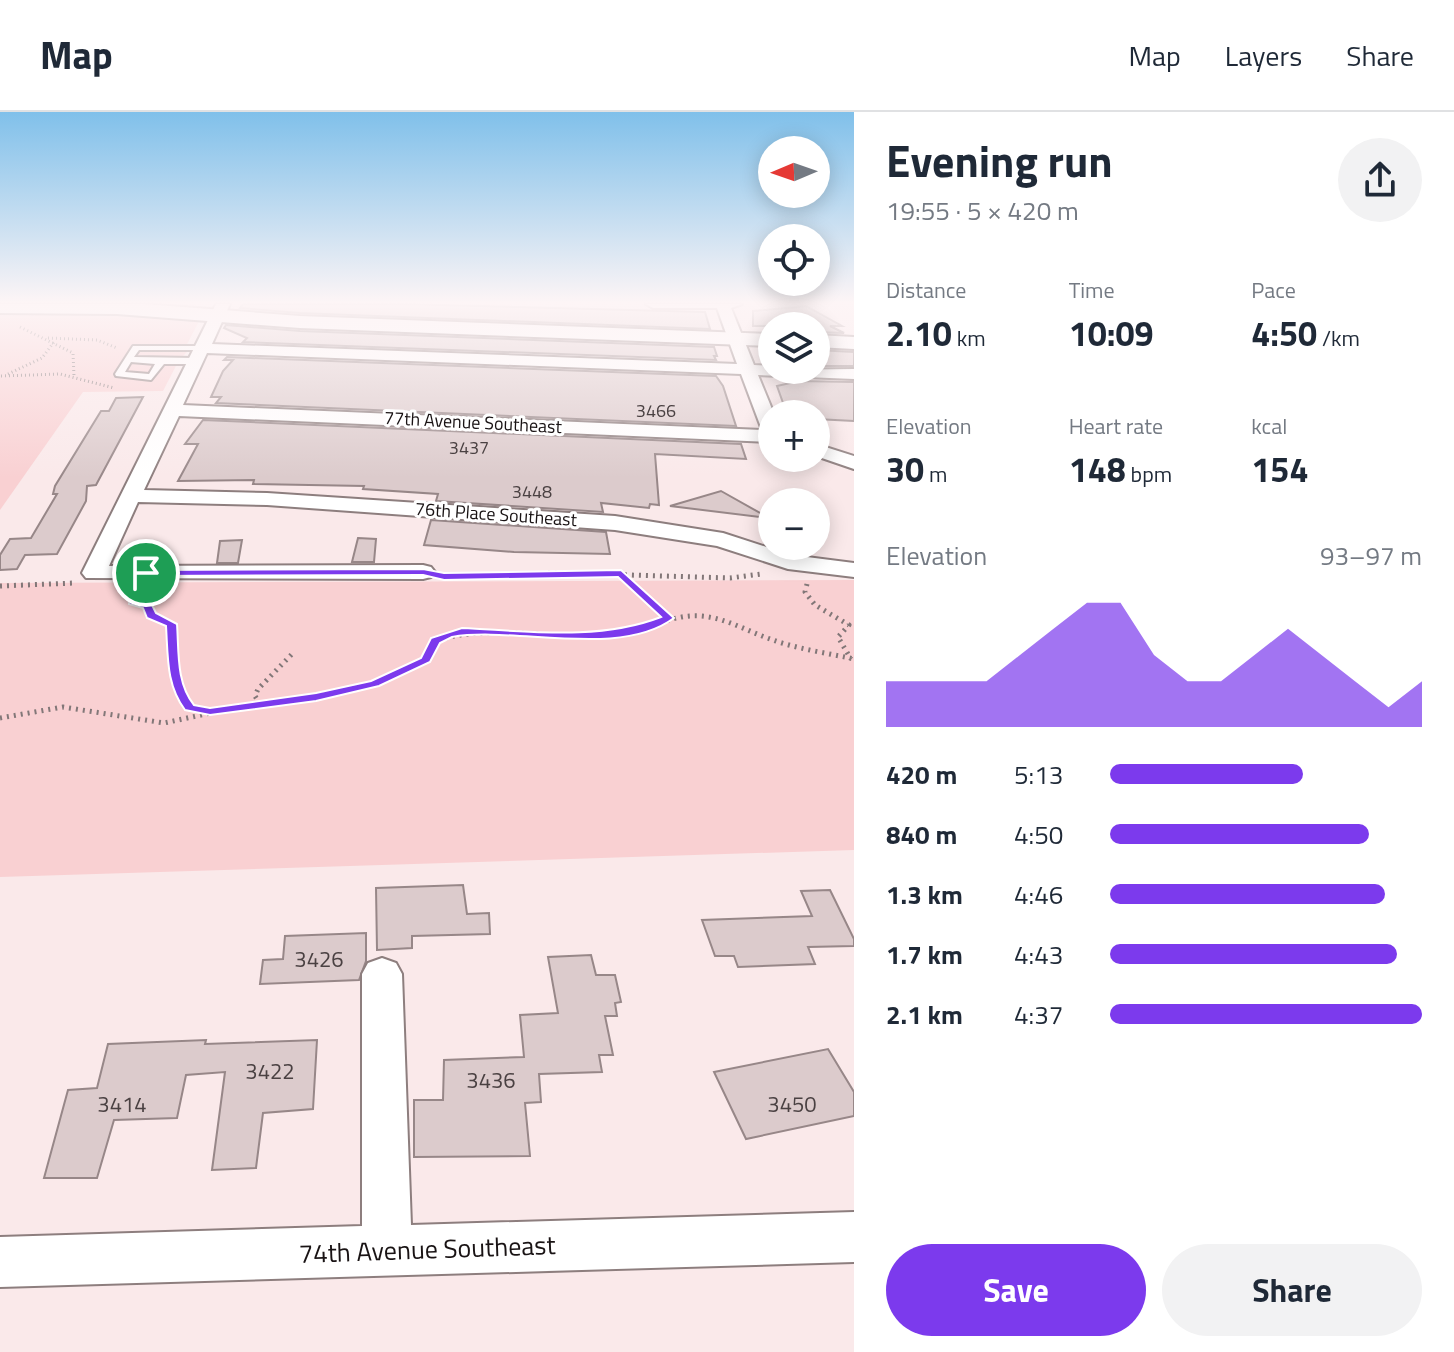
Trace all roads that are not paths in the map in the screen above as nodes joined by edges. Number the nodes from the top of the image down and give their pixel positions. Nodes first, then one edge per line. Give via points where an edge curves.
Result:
1 (127, 362) edge
2 (161, 362) edge
3 (194, 362) edge
4 (449, 362) edge
5 (744, 362) edge
6 (747, 370) junction
7 (854, 374) edge
8 (759, 400) edge
9 (174, 410) junction
10 (758, 434) edge
11 (830, 439) edge
12 (841, 439) dead end
13 (830, 455) edge
14 (854, 463) edge
15 (132, 496) junction
16 (854, 570) edge
17 (423, 572) road end
18 (382, 974) dead end
19 (854, 1237) edge
20 (387, 1248) junction
21 (0, 1262) edge

1 - 2 lane via 119,374 151,377
3 - 9 street
4 - 6 street
5 - 6 street
6 - 7 street
6 - 8 street
9 - 10 street, 77th Avenue Southeast
9 - 15 street
11 - 12 street
13 - 14 street
15 - 16 street, 76th Place Southeast via 267,499 615,523 723,540 788,562
15 - 17 street via 94,573
18 - 20 street
19 - 20 street, 74th Avenue Southeast
20 - 21 street, 74th Avenue Southeast

